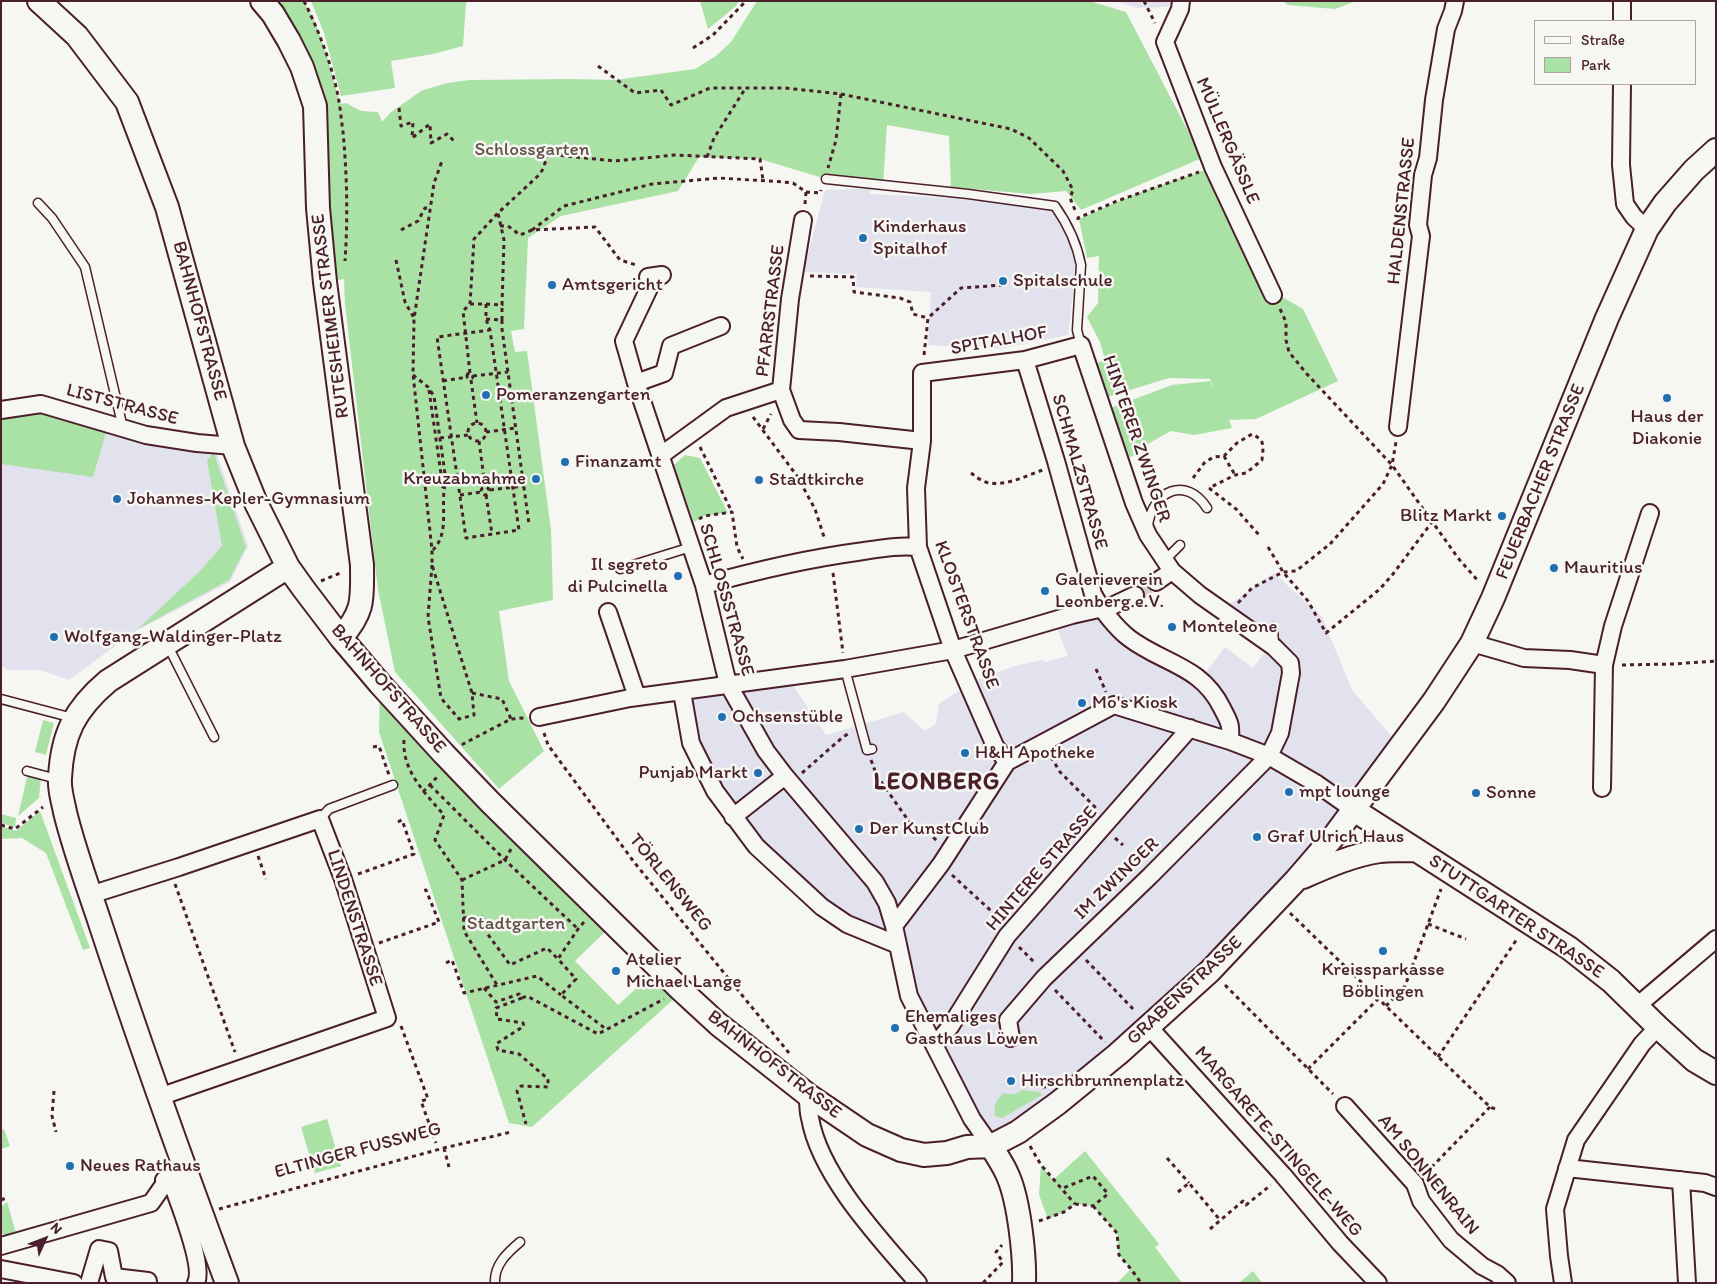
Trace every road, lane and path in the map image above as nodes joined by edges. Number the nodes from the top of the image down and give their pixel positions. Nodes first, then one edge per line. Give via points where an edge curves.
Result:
1 (39, 1) edge
2 (262, 1) edge
3 (304, 1) edge
4 (746, 1) edge
5 (1181, 1) edge
6 (1456, 1) edge
7 (1622, 1) edge
8 (1622, 20) edge
9 (693, 48) dead end
10 (598, 66) dead end
11 (1622, 85) edge
12 (746, 89) junction
13 (841, 94) junction
14 (399, 108) dead end
15 (454, 141) dead end
16 (1716, 150) edge
17 (707, 157) junction
18 (442, 161) dead end
19 (826, 179) joint
20 (1177, 179) dead end
21 (763, 180) junction
22 (820, 193) dead end
23 (38, 203) dead end
24 (430, 208) junction
25 (498, 213) junction
26 (1078, 218) junction
27 (803, 220) dead end
28 (500, 226) junction
29 (1080, 226) dead end
30 (1647, 229) junction
31 (401, 230) dead end
32 (532, 230) junction
33 (396, 260) dead end
34 (638, 266) dead end
35 (344, 269) dead end
36 (662, 275) dead end
37 (794, 276) junction
38 (1003, 285) dead end
39 (1272, 295) joint
40 (470, 304) junction
41 (486, 304) junction
42 (502, 305) junction
43 (928, 318) junction
44 (414, 319) junction
45 (486, 320) junction
46 (502, 320) junction
47 (721, 326) dead end
48 (490, 330) junction
49 (464, 334) junction
50 (1082, 344) junction
51 (1025, 360) junction
52 (508, 372) junction
53 (496, 373) junction
54 (922, 373) junction
55 (413, 374) junction
56 (470, 377) junction
57 (443, 380) junction
58 (636, 383) junction
59 (428, 387) junction
60 (781, 390) junction
61 (1, 410) edge
62 (752, 416) dead end
63 (769, 419) dead end
64 (477, 423) junction
65 (1398, 427) joint
66 (516, 428) junction
67 (504, 429) junction
68 (763, 429) junction
69 (124, 430) junction
70 (486, 432) junction
71 (469, 435) junction
72 (452, 437) junction
73 (440, 438) junction
74 (479, 441) junction
75 (922, 441) junction
76 (704, 443) dead end
77 (233, 446) junction
78 (660, 456) junction
79 (1224, 456) junction
80 (1057, 465) junction
81 (1392, 465) junction
82 (971, 472) dead end
83 (1235, 475) junction
84 (1193, 478) dead end
85 (485, 486) junction
86 (524, 486) junction
87 (513, 487) junction
88 (1208, 488) dead end
89 (490, 490) junction
90 (443, 491) junction
91 (481, 492) junction
92 (460, 495) junction
93 (486, 495) junction
94 (1207, 508) dead end
95 (732, 512) junction
96 (1650, 513) dead end
97 (704, 516) dead end
98 (1432, 521) junction
99 (530, 524) dead end
100 (1145, 530) junction
101 (492, 534) junction
102 (1180, 545) dead end
103 (691, 546) junction
104 (1268, 547) dead end
105 (918, 548) junction
106 (432, 550) junction
107 (830, 556) junction
108 (432, 565) junction
109 (1169, 566) junction
110 (288, 567) junction
111 (620, 569) dead end
112 (751, 572) junction
113 (1283, 572) junction
114 (1156, 582) tunnel mouth
115 (704, 585) junction
116 (1482, 586) dead end
117 (1135, 595) tunnel mouth
118 (1101, 608) junction
119 (608, 612) dead end
120 (1228, 615) junction
121 (1273, 627) dead end
122 (341, 638) junction
123 (167, 644) junction
124 (1472, 644) junction
125 (1274, 647) junction
126 (953, 650) junction
127 (1716, 661) edge
128 (1604, 665) junction
129 (845, 669) junction
130 (1096, 669) dead end
131 (728, 684) junction
132 (682, 692) junction
133 (472, 693) junction
134 (1106, 693) dead end
135 (637, 697) junction
136 (1, 700) edge
137 (539, 717) joint
138 (74, 719) junction
139 (860, 727) junction
140 (1190, 728) junction
141 (214, 736) dead end
142 (1230, 741) junction
143 (1042, 744) junction
144 (404, 746) dead end
145 (373, 747) dead end
146 (466, 749) dead end
147 (870, 750) joint
148 (1269, 756) junction
149 (1007, 762) junction
150 (27, 771) dead end
151 (788, 780) junction
152 (393, 785) joint
153 (430, 785) dead end
154 (60, 786) junction
155 (1602, 788) dead end
156 (1354, 810) junction
157 (733, 817) junction
158 (320, 819) junction
159 (1109, 821) junction
160 (396, 823) dead end
161 (1, 825) edge
162 (518, 829) junction
163 (1415, 850) junction
164 (505, 860) junction
165 (941, 864) junction
166 (262, 870) dead end
167 (1448, 870) junction
168 (266, 879) dead end
169 (343, 879) junction
170 (462, 880) junction
171 (1296, 880) junction
172 (421, 892) dead end
173 (90, 895) junction
174 (1278, 900) junction
175 (183, 903) dead end
176 (597, 909) junction
177 (463, 918) junction
178 (1528, 921) junction
179 (1428, 924) junction
180 (894, 926) junction
181 (578, 929) junction
182 (1010, 934) junction
183 (1466, 939) dead end
184 (1716, 939) edge
185 (898, 945) junction
186 (365, 948) junction
187 (1075, 948) junction
188 (558, 959) junction
189 (446, 963) dead end
190 (1210, 970) junction
191 (1045, 976) junction
192 (497, 985) junction
193 (484, 988) junction
194 (680, 989) junction
195 (561, 994) junction
196 (522, 998) junction
197 (1378, 998) junction
198 (1386, 1006) junction
199 (1637, 1006) junction
200 (401, 1026) dead end
201 (1150, 1027) junction
202 (1658, 1027) junction
203 (606, 1029) junction
204 (1011, 1038) dead end
205 (935, 1045) junction
206 (1118, 1054) junction
207 (791, 1055) dead end
208 (1438, 1057) junction
209 (241, 1068) junction
210 (1308, 1069) junction
211 (1716, 1073) edge
212 (54, 1091) dead end
213 (808, 1095) junction
214 (159, 1097) junction
215 (1345, 1106) joint
216 (1490, 1107) junction
217 (1498, 1110) dead end
218 (526, 1124) dead end
219 (56, 1132) dead end
220 (511, 1132) dead end
221 (1018, 1132) junction
222 (436, 1143) dead end
223 (991, 1146) junction
224 (444, 1148) junction
225 (1167, 1158) dead end
226 (449, 1167) dead end
227 (1567, 1168) junction
228 (1283, 1176) junction
229 (1681, 1180) junction
230 (1189, 1183) junction
231 (1415, 1184) junction
232 (1716, 1187) edge
233 (1061, 1189) junction
234 (1178, 1192) dead end
235 (6, 1198) dead end
236 (1, 1200) edge
237 (1075, 1204) junction
238 (1093, 1206) junction
239 (216, 1209) dead end
240 (1220, 1220) junction
241 (1020, 1226) junction
242 (1210, 1229) dead end
243 (520, 1242) dead end
244 (1, 1246) edge
245 (218, 1258) junction
246 (1, 1269) edge
247 (74, 1283) edge
248 (88, 1283) edge
249 (148, 1283) edge
250 (196, 1283) edge
251 (206, 1283) edge
252 (227, 1283) edge
253 (495, 1283) edge
254 (918, 1283) edge
255 (983, 1283) edge
256 (1024, 1283) edge
257 (1141, 1283) edge
258 (1378, 1283) edge
259 (1507, 1283) edge
260 (1563, 1283) edge
261 (1687, 1283) edge

1 - 77 street, BAHNHOFSTRASSE via 77,36 127,102 167,207
2 - 122 street, RUTESHEIMER STRASSE via 290,41 316,106 318,208 325,282 362,565 360,611
3 - 35 path via 328,58 339,102 347,168 348,224
4 - 9 path via 713,34
5 - 39 street, MÜLLERGÄSSLE via 1165,42 1213,167
6 - 65 street, HALDENSTRASSE via 1446,29 1423,175 1418,225 1421,236
7 - 8 street
10 - 12 path via 634,93 661,90 671,105 710,88
11 - 30 street via 1621,165 1625,204
12 - 13 path via 786,88
12 - 17 path via 714,138
13 - 19 path via 836,140
13 - 26 path via 1010,128 1029,138 1063,171 1073,190 1070,198
14 - 15 path via 401,126 413,122 412,138 430,124 431,143 447,134
16 - 30 street, FEUERBACHER STRASSE via 1665,203
17 - 21 path via 760,160
17 - 25 path via 675,155 614,161 548,154 539,175
18 - 24 path
19 - 50 lane via 1055,206 1065,220 1081,265 1077,330
20 - 26 path
21 - 22 path via 793,183 806,192
21 - 32 path via 719,178 652,184 564,206
23 - 69 lane via 52,218 84,267
24 - 31 path via 425,208 418,221
24 - 44 path
25 - 28 path
25 - 40 path via 474,239
26 - 29 path
27 - 37 street, PFARRSTRASSE
28 - 32 path via 508,226 520,235
28 - 42 path via 504,240
30 - 124 street, FEUERBACHER STRASSE
32 - 34 path via 595,226 620,260
33 - 44 path via 405,302
36 - 58 street, SCHLOSSSTRASSE via 648,277 651,284 624,341
37 - 43 path via 853,277 854,292 900,298 910,302 913,314
37 - 60 street, PFARRSTRASSE
38 - 43 path via 961,288
39 - 81 path via 1286,322 1289,352
40 - 41 path
40 - 49 path via 463,311
41 - 42 path
41 - 45 path
42 - 46 path
43 - 54 path
44 - 55 path
45 - 46 path
45 - 48 path
46 - 52 path
47 - 58 street via 671,346 664,374
48 - 49 path
48 - 53 path
49 - 56 path
49 - 57 path via 437,338
50 - 51 street, SPITALHOF
50 - 100 street, HINTERER ZWINGER
51 - 54 street, SPITALHOF
51 - 80 street, SCHMALZSTRASSE
52 - 53 path
52 - 66 path
53 - 56 path
53 - 67 path
54 - 75 street, KLOSTERSTRASSE
55 - 59 path
55 - 106 path
56 - 57 path
56 - 64 path
57 - 72 path
58 - 78 street, SCHLOSSSTRASSE
59 - 73 path via 434,396
59 - 90 path
60 - 75 street, PFARRSTRASSE via 799,430
60 - 78 street via 726,408
61 - 69 street, LISTSTRASSE via 41,404
62 - 68 path
63 - 68 path
64 - 70 path via 483,425
64 - 71 path via 470,427
65 - 81 path
66 - 67 path
66 - 86 path
67 - 70 path
67 - 87 path
68 - 107 path via 797,476 815,508
69 - 77 street, LISTSTRASSE
70 - 74 path
71 - 72 path
71 - 74 path via 472,440
72 - 73 path
72 - 92 path
73 - 90 path via 446,481
74 - 85 path
75 - 105 street, KLOSTERSTRASSE via 916,488
76 - 95 path via 700,446
77 - 110 street, BAHNHOFSTRASSE via 256,503
78 - 103 street, SCHLOSSSTRASSE
79 - 83 path
79 - 83 path via 1237,442 1252,434 1263,443 1262,460 1246,473
79 - 84 path via 1205,462
80 - 82 path via 994,483 982,481
80 - 118 street, SCHMALZSTRASSE via 1092,594
81 - 98 path
81 - 113 path via 1383,484 1330,544 1296,571
83 - 88 path
85 - 89 path
85 - 91 path
86 - 87 path
86 - 99 path
87 - 89 path
87 - 101 path via 519,530
89 - 93 path
90 - 106 path via 441,539
91 - 92 path
91 - 93 path
92 - 101 path via 466,538
93 - 101 path
94 - 100 lane via 1191,492 1179,490 1166,494 1156,502
95 - 97 path
95 - 112 path via 737,548
96 - 128 street
98 - 113 path via 1380,589 1326,633 1308,601
98 - 116 path
100 - 109 street, HINTERER ZWINGER
102 - 109 lane via 1170,555
103 - 111 lane
103 - 115 street, SCHLOSSSTRASSE
104 - 113 path
105 - 107 street via 903,546
105 - 126 street, KLOSTERSTRASSE
106 - 108 path
107 - 112 street
107 - 129 path
108 - 133 path
108 - 133 path via 428,616 441,698 459,719 474,715
109 - 114 street
109 - 120 street, HINTERER ZWINGER
110 - 122 street, BAHNHOFSTRASSE
110 - 123 street
112 - 115 street
113 - 120 path via 1252,588
115 - 131 street, SCHLOSSSTRASSE
117 - 118 street
118 - 126 street
118 - 142 street, SCHMALZSTRASSE via 1129,638 1187,669 1206,684 1231,726
119 - 135 street
120 - 125 street, HINTERER ZWINGER
121 - 125 lane
122 - 162 street, BAHNHOFSTRASSE via 444,754
123 - 138 street via 108,681 91,696
123 - 141 lane
124 - 128 street via 1524,658
124 - 156 street, FEUERBACHER STRASSE via 1434,702
125 - 148 street, HINTERER ZWINGER via 1290,664 1291,673 1280,732
126 - 129 street
126 - 149 street, KLOSTERSTRASSE via 995,746
127 - 128 path
128 - 155 street
129 - 131 street
129 - 139 lane
130 - 134 path
131 - 132 street
131 - 151 street, SCHLOSSSTRASSE via 766,751
132 - 135 street
132 - 157 street via 692,743 715,791
133 - 146 path via 502,699 510,719 463,744
135 - 137 street
136 - 138 lane
137 - 207 path, TÖRLENSWEG via 548,745 634,862
138 - 154 street via 65,739
139 - 147 lane
139 - 151 path via 843,736
140 - 142 street
140 - 143 street via 1114,705
140 - 159 street, HINTERE STRASSE
142 - 148 street
143 - 149 street
143 - 159 path via 1060,772
144 - 170 path via 411,775 444,816 435,840
145 - 152 path via 379,746
147 - 165 path via 878,776 904,816 915,830 927,831 942,846
148 - 156 street
148 - 187 street, IM ZWINGER
149 - 165 street
150 - 154 lane
151 - 157 street
151 - 180 street, SCHLOSSSTRASSE via 875,882 887,903
152 - 158 lane via 329,809
153 - 164 path
154 - 161 path via 15,829
154 - 173 street via 75,852
156 - 163 street, STUTTGARTER STRASSE
156 - 171 street, GRABENSTRASSE
157 - 185 street via 756,846 822,907 847,924
158 - 169 street, LINDENSTRASSE
158 - 173 street
159 - 182 street, HINTERE STRASSE
160 - 169 path via 402,820 414,854
162 - 164 path
162 - 176 street, BAHNHOFSTRASSE
163 - 167 street, STUTTGARTER STRASSE
163 - 171 street via 1355,856
164 - 170 path
164 - 181 path
165 - 180 street
165 - 182 path
166 - 168 path
167 - 178 street, STUTTGARTER STRASSE
167 - 179 path
169 - 186 street, LINDENSTRASSE
170 - 177 path
171 - 174 street, GRABENSTRASSE
172 - 186 path via 426,890 438,922
173 - 214 street
174 - 190 street, GRABENSTRASSE
174 - 197 path
175 - 209 path
176 - 181 path
176 - 194 street, BAHNHOFSTRASSE
177 - 188 path via 485,917 487,934 510,965 547,948
177 - 192 path via 464,930
178 - 199 street, STUTTGARTER STRASSE via 1569,948
178 - 208 path
179 - 183 path
179 - 198 path via 1405,986
180 - 185 street, SCHLOSSSTRASSE
181 - 188 path
182 - 191 path
182 - 205 street, HINTERE STRASSE
184 - 199 street
185 - 205 street, SCHLOSSSTRASSE via 908,996
186 - 209 street, LINDENSTRASSE via 387,1018
187 - 191 street, IM ZWINGER
187 - 201 path
188 - 195 path via 576,979
189 - 193 path via 452,960 464,993
190 - 201 street, GRABENSTRASSE
190 - 210 path
191 - 204 street, IM ZWINGER via 1008,1020
191 - 206 path
192 - 193 path
192 - 195 path via 536,976
193 - 196 path via 496,1002 519,994
194 - 203 path
194 - 213 street, BAHNHOFSTRASSE via 718,1024
195 - 203 path
196 - 203 path via 527,996 598,1034
196 - 218 path via 496,1008 497,1019 523,1023 524,1026 496,1044 498,1050 519,1054 548,1079 548,1087 521,1086 517,1091
197 - 198 path
197 - 210 path
198 - 208 path
199 - 202 street, STUTTGARTER STRASSE
200 - 222 path via 428,1098 421,1101
201 - 206 street, GRABENSTRASSE
201 - 228 street, MARGARETE-STINGELE-WEG
202 - 211 street, STUTTGARTER STRASSE via 1694,1060
202 - 227 street via 1642,1044 1576,1140
205 - 223 street, SCHLOSSSTRASSE via 966,1097 972,1119
206 - 221 street, GRABENSTRASSE
208 - 216 path
209 - 214 street, LINDENSTRASSE
210 - 215 path
212 - 219 path via 52,1116
213 - 223 street, BAHNHOFSTRASSE via 867,1135 901,1150 924,1155
213 - 254 street via 810,1119 831,1174
214 - 245 street
215 - 231 street, AM SONNENRAIN
216 - 217 path
216 - 231 path
220 - 224 path, ELTINGER FUSSWEG
221 - 223 street, GRABENSTRASSE
221 - 233 path
223 - 241 street via 1012,1186
224 - 226 path
224 - 239 path, ELTINGER FUSSWEG
225 - 230 path
227 - 229 street
227 - 260 street via 1555,1209
228 - 240 path via 1246,1205 1243,1201
228 - 258 street, MARGARETE-STINGELE-WEG
229 - 232 street
229 - 261 street
230 - 234 path
230 - 240 path
231 - 259 street, AM SONNENRAIN via 1421,1201 1452,1240
233 - 237 path
233 - 238 path via 1093,1176 1108,1194
235 - 236 path
237 - 238 path
237 - 241 path via 1064,1212
238 - 257 path via 1117,1233 1119,1254
240 - 242 path
241 - 255 path via 996,1252 1002,1262
241 - 256 street
243 - 253 lane via 505,1254 495,1274
244 - 250 street via 151,1203 164,1180 170,1178 197,1259
245 - 251 street
245 - 252 street
246 - 247 street
248 - 249 street via 99,1249 109,1251 114,1277

